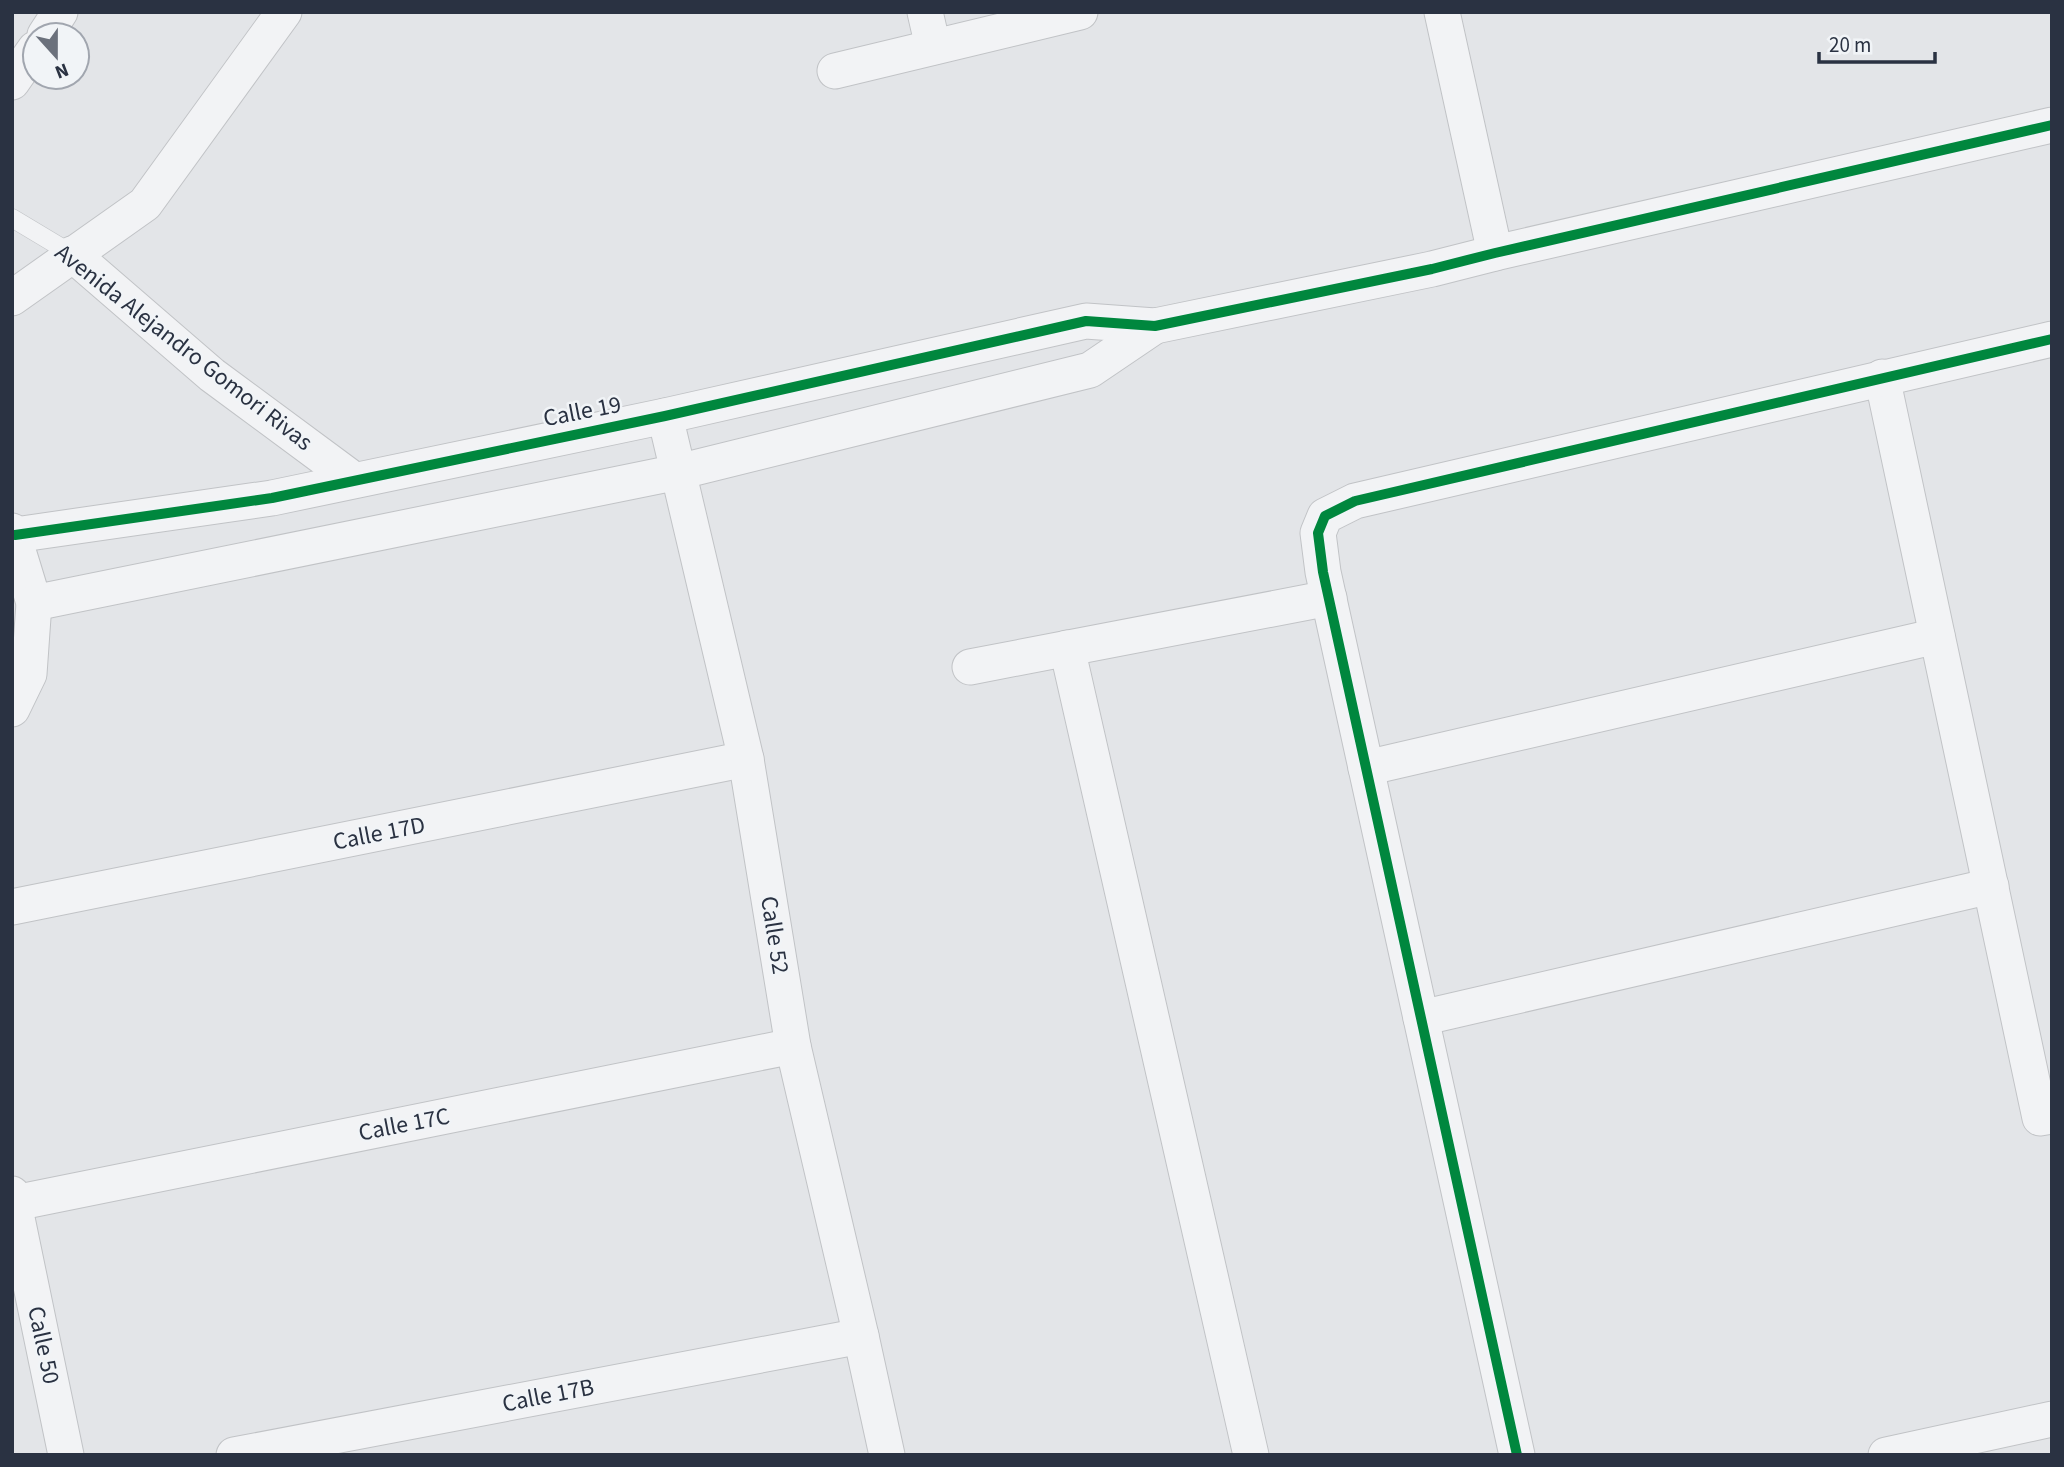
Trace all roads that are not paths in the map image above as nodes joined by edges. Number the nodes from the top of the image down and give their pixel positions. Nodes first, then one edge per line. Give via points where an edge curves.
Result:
1 (284, 12) edge
2 (925, 12) edge
3 (1080, 12) edge
4 (1442, 12) edge
5 (933, 47) junction
6 (835, 71) dead end
7 (2052, 125) edge
8 (12, 218) edge
9 (1495, 253) junction
10 (72, 254) junction
11 (12, 298) edge
12 (1155, 326) junction
13 (2052, 338) edge
14 (1882, 377) junction
15 (665, 416) junction
16 (678, 472) junction
17 (354, 480) junction
18 (14, 533) edge
19 (1329, 598) junction
20 (34, 603) junction
21 (1937, 636) junction
22 (1067, 648) junction
23 (970, 667) dead end
24 (12, 709) edge
25 (746, 759) junction
26 (1366, 768) junction
27 (1991, 886) junction
28 (12, 908) edge
29 (1421, 1018) junction
30 (793, 1046) junction
31 (2052, 1116) edge
32 (13, 1199) edge
33 (861, 1336) junction
34 (2052, 1419) edge
35 (66, 1455) edge
36 (234, 1455) edge
37 (887, 1455) edge
38 (1251, 1455) edge
39 (1517, 1455) edge
40 (1886, 1455) edge

1 - 10 street via 145,204
2 - 5 street
3 - 5 street
4 - 9 street
5 - 6 street
7 - 9 street
8 - 10 lane, Avenida Alejandro Gomori Rivas
9 - 12 street
10 - 11 street
10 - 17 street, Avenida Alejandro Gomori Rivas via 212,375
12 - 15 street, Calle 19 via 1086,321
12 - 16 street via 1090,370
13 - 14 street
14 - 19 street via 1355,501 1325,516 1318,533
14 - 21 street
15 - 16 street, Calle 52
15 - 17 street, Calle 19
16 - 20 street
16 - 25 street, Calle 52
17 - 18 street, Calle 19 via 272,498
18 - 20 street
19 - 22 street
19 - 26 street
20 - 24 street via 29,674
21 - 26 street
21 - 27 street
22 - 23 street
22 - 38 street
25 - 28 street, Calle 17D
25 - 30 street, Calle 52
26 - 29 street
27 - 29 street
27 - 31 street via 2040,1118
29 - 39 street
30 - 32 street, Calle 17C
30 - 33 street, Calle 52
32 - 35 street, Calle 50
33 - 36 street, Calle 17B
33 - 37 street, Calle 52
34 - 40 street

